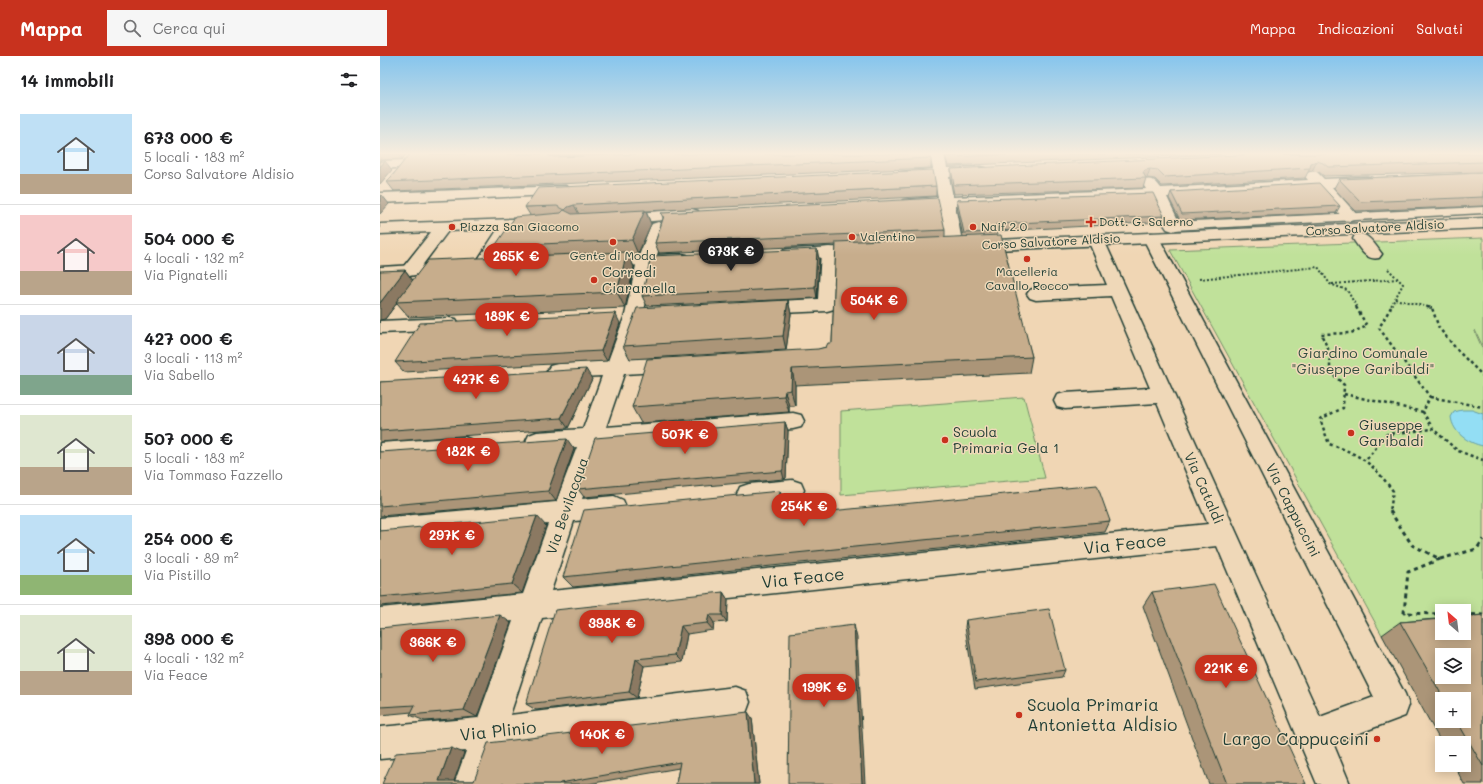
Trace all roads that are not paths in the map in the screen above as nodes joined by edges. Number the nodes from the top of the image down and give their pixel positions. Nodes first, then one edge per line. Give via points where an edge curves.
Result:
1 (548, 188) edge
2 (943, 188) edge
3 (1153, 188) edge
4 (1238, 188) edge
5 (1324, 188) edge
6 (386, 190) edge
7 (577, 190) edge
8 (546, 192) junction
9 (1157, 193) junction
10 (946, 201) junction
11 (891, 204) edge
12 (1483, 210) edge
13 (710, 213) edge
14 (663, 215) junction
15 (1350, 216) junction
16 (602, 220) edge
17 (555, 222) edge
18 (1483, 223) edge
19 (510, 224) junction
20 (443, 226) junction
21 (1173, 226) joint
22 (380, 229) edge
23 (1151, 238) junction
24 (1361, 239) dead end
25 (1096, 240) junction
26 (882, 250) edge
27 (829, 252) junction
28 (774, 254) edge
29 (1374, 254) dead end
30 (695, 258) edge
31 (646, 261) junction
32 (587, 262) edge
33 (501, 266) edge
34 (482, 267) junction
35 (432, 269) junction
36 (409, 271) junction
37 (380, 272) edge
38 (418, 288) edge
39 (1118, 290) junction
40 (1036, 294) dead end
41 (405, 308) edge
42 (742, 309) edge
43 (470, 323) edge
44 (386, 327) edge
45 (380, 343) edge
46 (695, 363) edge
47 (616, 367) junction
48 (537, 372) edge
49 (1163, 395) junction
50 (1065, 401) dead end
51 (793, 421) dead end
52 (591, 438) junction
53 (513, 443) edge
54 (482, 445) edge
55 (380, 452) edge
56 (792, 490) dead end
57 (729, 496) edge
58 (635, 505) edge
59 (565, 512) junction
60 (380, 529) edge
61 (1225, 534) junction
62 (532, 607) junction
63 (380, 622) edge
64 (735, 702) dead end
65 (488, 733) junction
66 (1313, 735) junction
67 (380, 743) edge
68 (470, 784) edge
69 (1334, 784) edge

1 - 8 street
2 - 10 street
3 - 9 street
4 - 9 street
5 - 15 street
6 - 8 street
7 - 8 street
9 - 10 street
9 - 21 street
10 - 11 street
10 - 25 street, Corso Salvatore Aldisio via 953,236 949,247
12 - 15 lane
13 - 14 street
14 - 16 street
14 - 31 street, Via Bevilacqua
15 - 21 lane
17 - 19 street
18 - 23 street, Corso Salvatore Aldisio
19 - 20 street
19 - 34 street
20 - 22 street
20 - 36 street
23 - 25 street, Corso Salvatore Aldisio
23 - 66 street, Via Cappuccini via 1394,704
24 - 29 street
25 - 39 street, Via Cataldi
26 - 27 street
27 - 28 street
27 - 42 street via 827,304
30 - 31 street
31 - 32 street
31 - 47 street, Via Bevilacqua via 634,315
33 - 34 street
34 - 35 street
35 - 36 street
35 - 38 street
36 - 37 street
39 - 40 street
39 - 49 street, Via Cataldi
41 - 44 street
43 - 44 street
44 - 45 street
46 - 47 street
47 - 48 street
47 - 52 street, Via Bevilacqua
49 - 50 street
49 - 61 street, Via Cataldi
51 - 52 street
52 - 53 street
52 - 59 street, Via Bevilacqua
54 - 55 street
56 - 57 street
58 - 59 street
59 - 60 street
59 - 62 street, Via Bevilacqua
61 - 62 street, Via Feace
61 - 66 street, Via Cataldi
62 - 63 street, Via Feace
62 - 65 street, Via Bevilacqua
64 - 65 street, Via Plinio
65 - 67 street, Via Plinio
65 - 68 street, Via Bevilacqua
66 - 69 street

